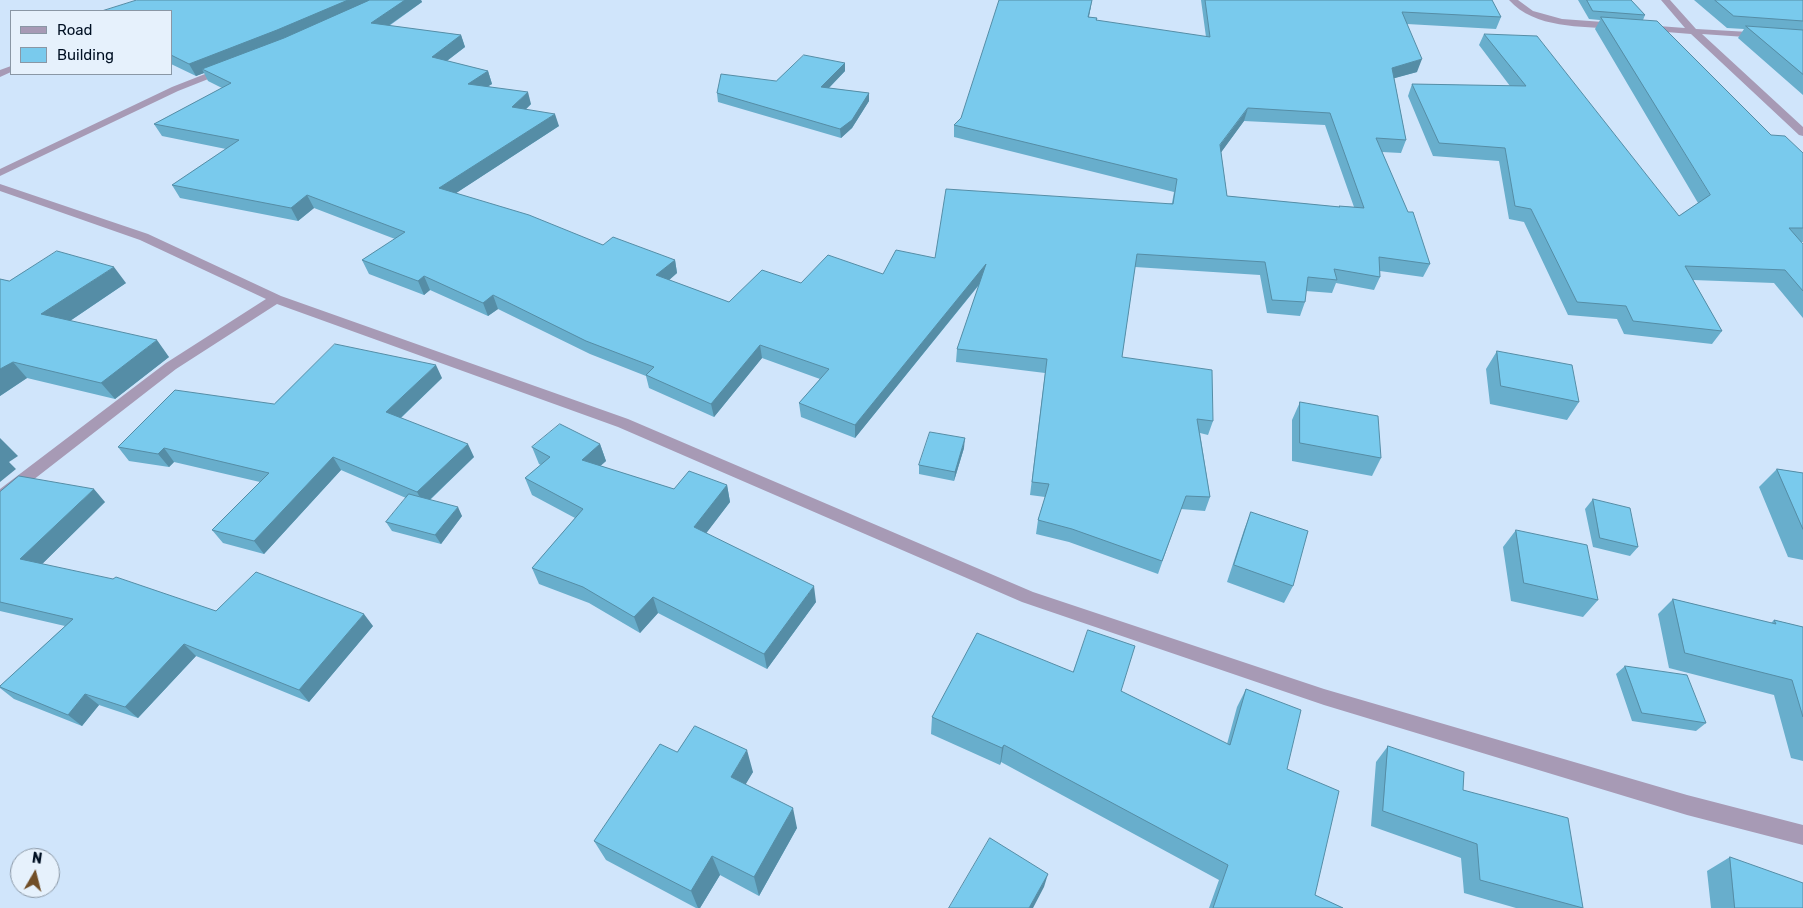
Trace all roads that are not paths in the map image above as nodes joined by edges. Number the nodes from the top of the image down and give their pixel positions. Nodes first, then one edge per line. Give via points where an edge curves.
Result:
1 (1513, 0) edge
2 (1665, 0) edge
3 (1693, 31) junction
4 (1803, 38) edge
5 (231, 68) edge
6 (1803, 133) edge
7 (0, 173) edge
8 (0, 187) edge
9 (276, 299) junction
10 (0, 497) edge
11 (1803, 835) edge

1 - 3 street via 1530,14 1561,22
2 - 3 street
3 - 4 street
3 - 6 street
5 - 7 street via 176,90
8 - 9 street via 144,237
9 - 10 street via 171,366
9 - 11 street via 623,423 1028,596 1324,697 1687,805

